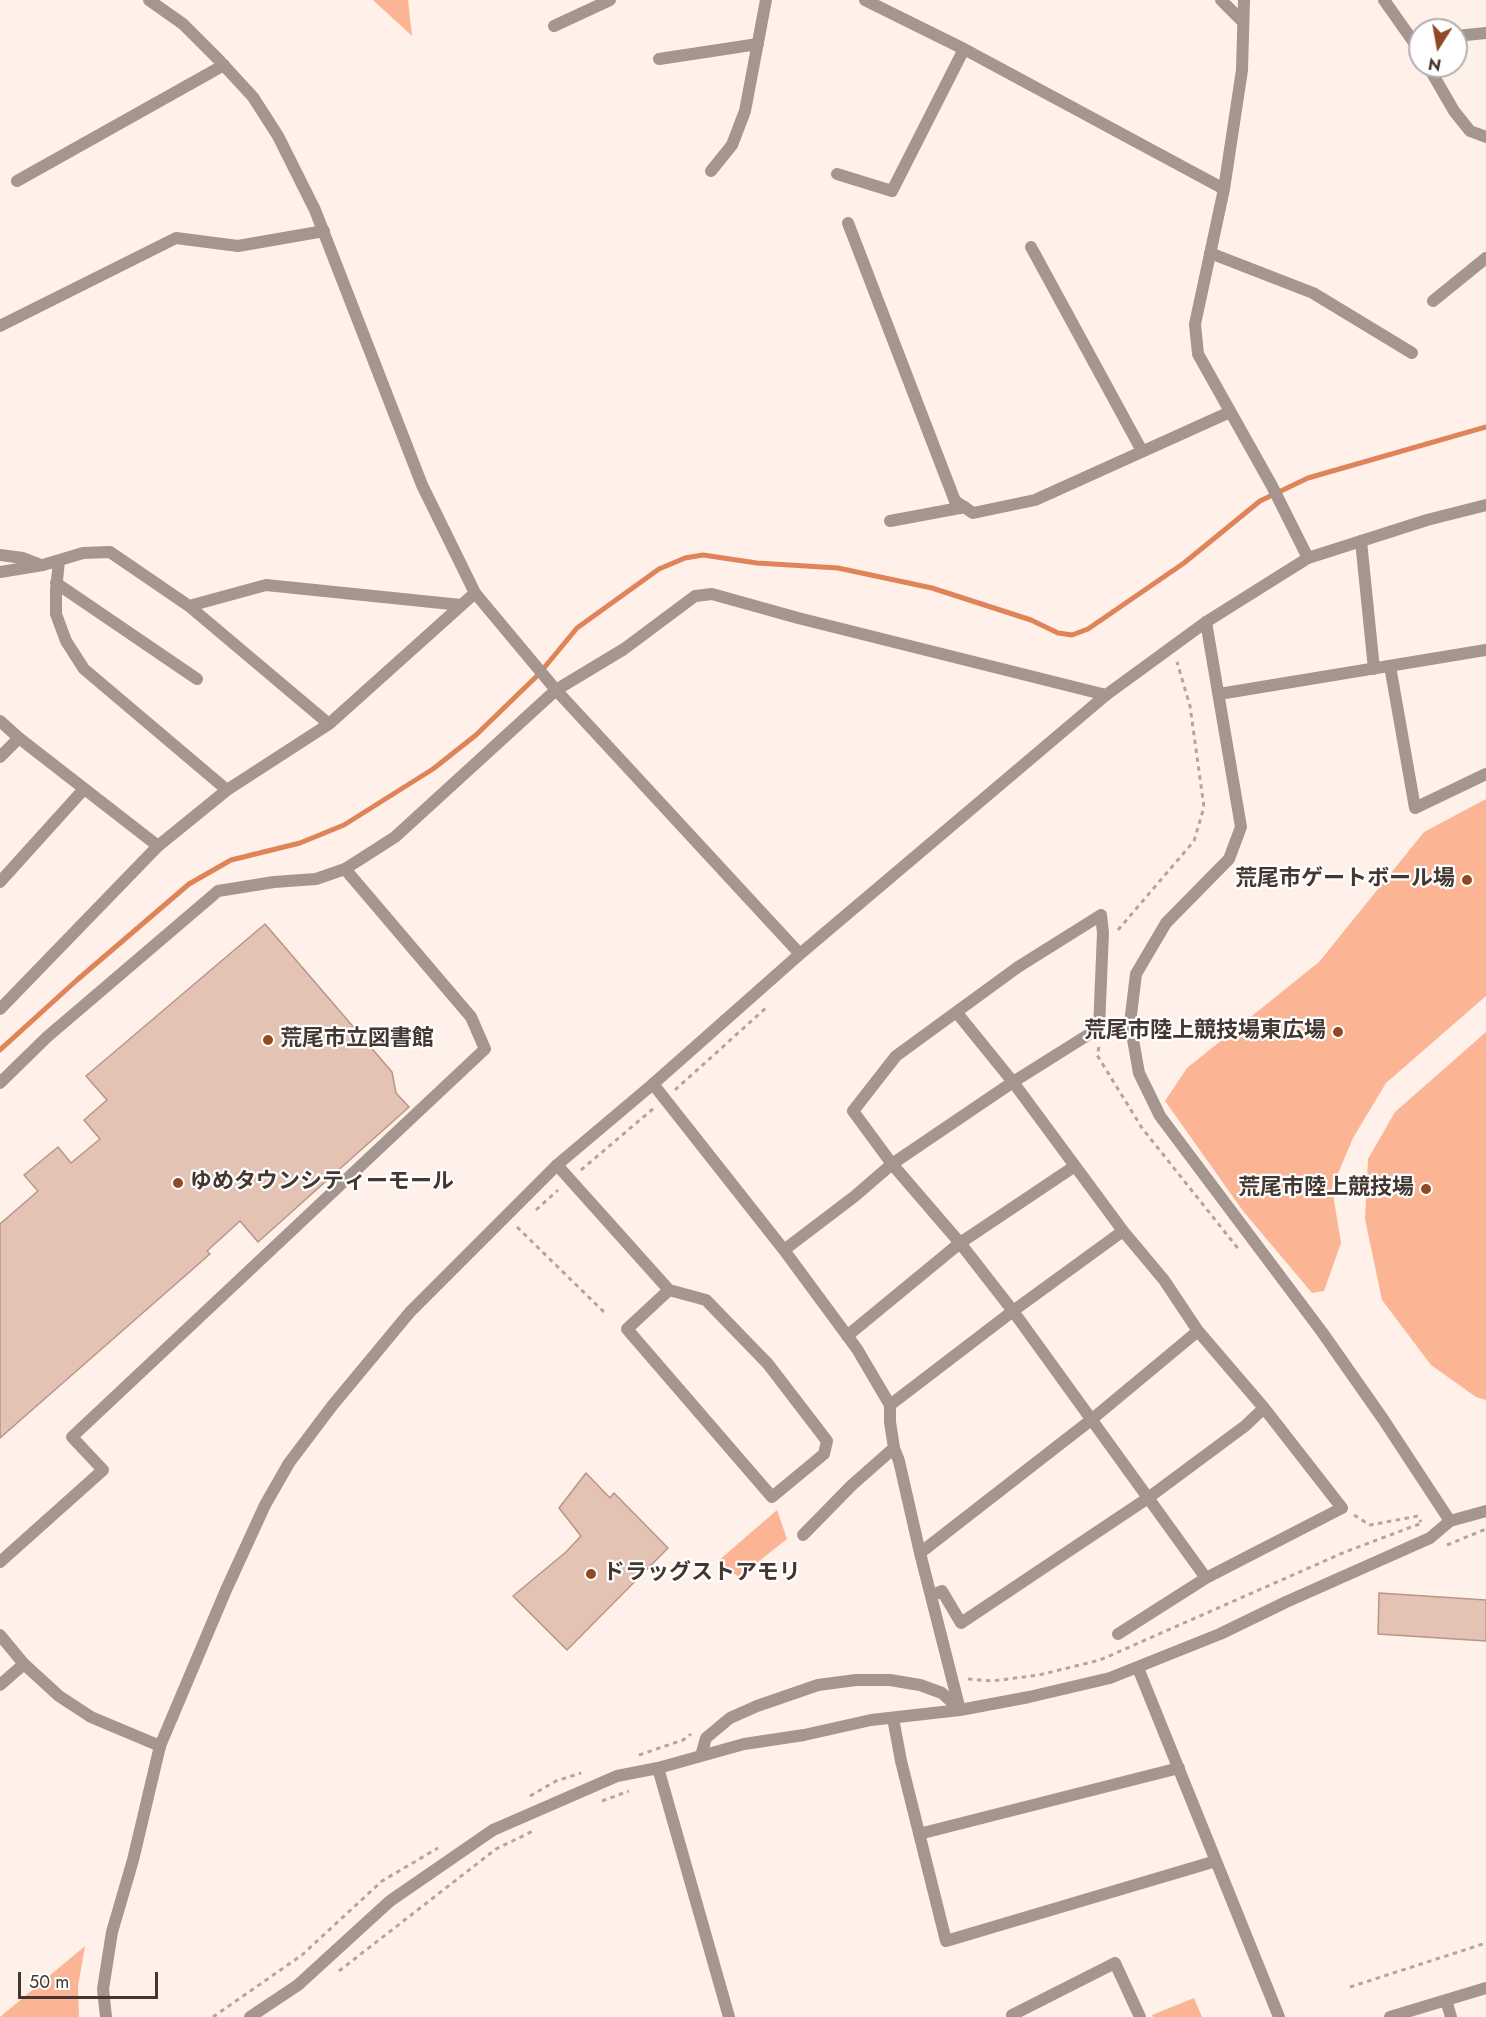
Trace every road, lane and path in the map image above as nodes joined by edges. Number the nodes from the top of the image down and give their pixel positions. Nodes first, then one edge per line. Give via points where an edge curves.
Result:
1 (149, 0) edge
2 (610, 0) edge
3 (766, 0) edge
4 (865, 0) edge
5 (1221, 0) edge
6 (1244, 0) edge
7 (1384, 0) edge
8 (1243, 22) junction
9 (554, 26) dead end
10 (1408, 31) edge
11 (1486, 33) edge
12 (1468, 35) edge
13 (758, 44) junction
14 (964, 49) junction
15 (658, 60) dead end
16 (224, 65) junction
17 (1435, 78) edge
18 (1486, 137) edge
19 (711, 171) dead end
20 (837, 174) dead end
21 (17, 181) dead end
22 (1224, 189) junction
23 (848, 223) dead end
24 (324, 231) junction
25 (1031, 247) dead end
26 (1210, 253) junction
27 (1486, 258) edge
28 (1433, 300) dead end
29 (0, 326) edge
30 (1412, 353) dead end
31 (1230, 412) junction
32 (1143, 451) junction
33 (1486, 505) edge
34 (965, 507) junction
35 (890, 521) dead end
36 (1360, 541) junction
37 (0, 555) edge
38 (1308, 558) junction
39 (59, 561) junction
40 (42, 565) junction
41 (0, 572) edge
42 (56, 583) junction
43 (475, 593) junction
44 (461, 605) junction
45 (189, 606) junction
46 (1206, 622) junction
47 (1486, 650) edge
48 (1390, 666) junction
49 (1374, 669) junction
50 (197, 680) dead end
51 (554, 688) junction
52 (1220, 694) junction
53 (1106, 695) junction
54 (0, 721) edge
55 (329, 724) junction
56 (19, 738) junction
57 (0, 758) edge
58 (1486, 774) edge
59 (84, 789) junction
60 (227, 790) junction
61 (158, 846) junction
62 (345, 869) junction
63 (0, 882) edge
64 (800, 954) junction
65 (0, 1009) edge
66 (957, 1012) junction
67 (1013, 1082) junction
68 (0, 1083) edge
69 (653, 1084) junction
70 (655, 1106) dead end
71 (892, 1164) junction
72 (557, 1165) junction
73 (1075, 1166) junction
74 (569, 1180) junction
75 (532, 1214) dead end
76 (524, 1221) dead end
77 (517, 1227) junction
78 (1123, 1231) junction
79 (510, 1233) dead end
80 (960, 1243) junction
81 (784, 1250) junction
82 (669, 1290) junction
83 (1013, 1311) junction
84 (606, 1314) dead end
85 (1198, 1331) junction
86 (847, 1336) junction
87 (890, 1405) junction
88 (1264, 1408) junction
89 (1090, 1420) junction
90 (894, 1448) junction
91 (1148, 1498) junction
92 (1342, 1508) junction
93 (1486, 1511) edge
94 (1448, 1518) junction
95 (1421, 1523) junction
96 (1486, 1529) edge
97 (803, 1535) dead end
98 (1430, 1538) junction
99 (1444, 1547) dead end
100 (920, 1552) junction
101 (0, 1562) edge
102 (1206, 1578) junction
103 (931, 1596) junction
104 (1118, 1634) dead end
105 (0, 1635) edge
106 (24, 1664) junction
107 (1138, 1668) junction
108 (957, 1678) dead end
109 (0, 1685) edge
110 (960, 1710) junction
111 (893, 1718) junction
112 (691, 1734) dead end
113 (160, 1746) junction
114 (701, 1756) junction
115 (630, 1757) dead end
116 (658, 1768) junction
117 (1179, 1768) junction
118 (587, 1771) dead end
119 (633, 1789) dead end
120 (525, 1798) dead end
121 (600, 1802) dead end
122 (537, 1830) dead end
123 (919, 1834) junction
124 (443, 1844) dead end
125 (1216, 1861) junction
126 (1486, 1943) edge
127 (337, 1972) dead end
128 (1350, 1987) dead end
129 (1486, 1988) edge
130 (1446, 2000) junction
131 (1010, 2016) edge
132 (106, 2017) edge
133 (213, 2017) edge
134 (250, 2017) edge
135 (729, 2017) edge
136 (1140, 2017) edge
137 (1280, 2017) edge
138 (1390, 2017) edge
139 (1451, 2017) edge

1 - 16 street via 183,24
2 - 9 street
3 - 13 street
4 - 14 street
5 - 8 street
6 - 8 street
7 - 10 street
8 - 22 street via 1242,69
11 - 12 street
13 - 15 street
13 - 19 street via 745,111 732,145
14 - 20 street via 892,191
14 - 22 street
16 - 21 street
16 - 24 street via 253,97 278,136
17 - 18 street via 1470,131
22 - 26 street
23 - 34 street via 955,501
24 - 29 street via 238,246 176,238
24 - 43 street via 422,485
25 - 32 street
26 - 30 street via 1313,293
26 - 31 street via 1195,324 1198,354
27 - 28 street
31 - 32 street
31 - 38 street
32 - 34 street via 1035,500 973,513
33 - 36 street
34 - 35 street
36 - 38 street
36 - 49 street
37 - 40 street
38 - 46 street
39 - 40 street
39 - 42 street
39 - 45 street via 83,553 110,552
40 - 41 street
42 - 50 street
42 - 60 street via 56,614 66,641 84,669
43 - 44 street
43 - 51 street
44 - 45 street via 266,585
44 - 55 street
45 - 55 street
46 - 52 street
46 - 53 street
47 - 48 street
48 - 49 street
48 - 58 street via 1414,808
49 - 52 street
51 - 53 street via 624,649 695,596 712,594
51 - 62 street via 395,837
51 - 64 street
52 - 94 street via 1241,826 1229,859 1166,923 1136,974 1130,1023 1139,1073 1160,1116 1322,1332
53 - 64 street
54 - 56 street
55 - 60 street
56 - 57 street
56 - 59 street
59 - 61 street
59 - 63 street
60 - 61 street
61 - 65 street
62 - 68 street via 316,879 218,891 47,1037
62 - 101 street via 471,1017 485,1048 72,1437 103,1470
64 - 69 street
66 - 67 street
66 - 67 street via 1018,967 1101,915 1099,1028
66 - 71 street via 896,1056 853,1111
67 - 71 street
67 - 73 street
69 - 72 street
69 - 81 street
70 - 74 path
71 - 80 street
71 - 81 street
72 - 74 street
72 - 113 street via 410,1312 289,1462 265,1505
73 - 78 street
73 - 80 street
74 - 75 path
74 - 82 street
76 - 77 path
77 - 79 path
77 - 84 path
78 - 83 street
78 - 85 street via 1164,1280
80 - 83 street
80 - 86 street
81 - 86 street
82 - 82 street via 706,1300 768,1364 826,1441 824,1454 772,1497 627,1329
83 - 87 street
83 - 89 street
85 - 88 street
85 - 89 street
86 - 87 street
87 - 90 street
88 - 91 street
88 - 92 street
89 - 91 street
89 - 100 street
90 - 97 street
90 - 100 street
91 - 102 street
91 - 103 street via 961,1623 942,1591
92 - 95 path via 1370,1525 1418,1516
92 - 102 street
93 - 94 street
94 - 95 path
94 - 98 street
95 - 98 path
95 - 108 path via 1345,1552 1100,1660 1039,1676 992,1681
96 - 99 path
98 - 107 street
100 - 103 street
102 - 104 street
103 - 110 street
105 - 106 street
106 - 109 street
106 - 113 street via 59,1696 91,1717
107 - 110 street via 1110,1678
107 - 117 street
110 - 111 street
110 - 114 street via 942,1693 920,1685 856,1680 818,1685 730,1718 706,1738
111 - 114 street via 744,1744
111 - 123 street
112 - 115 path
113 - 132 street via 112,1932 103,1989
114 - 116 street
116 - 134 street via 617,1776 493,1830 390,1901 298,1985
116 - 135 street
117 - 123 street
117 - 125 street
118 - 120 path via 556,1781
119 - 121 path
122 - 127 path via 496,1849
123 - 125 street via 946,1941
124 - 133 path via 382,1881 302,1955
125 - 137 street
126 - 128 path
129 - 130 street
130 - 138 street
130 - 139 street
131 - 136 street via 1115,1963

